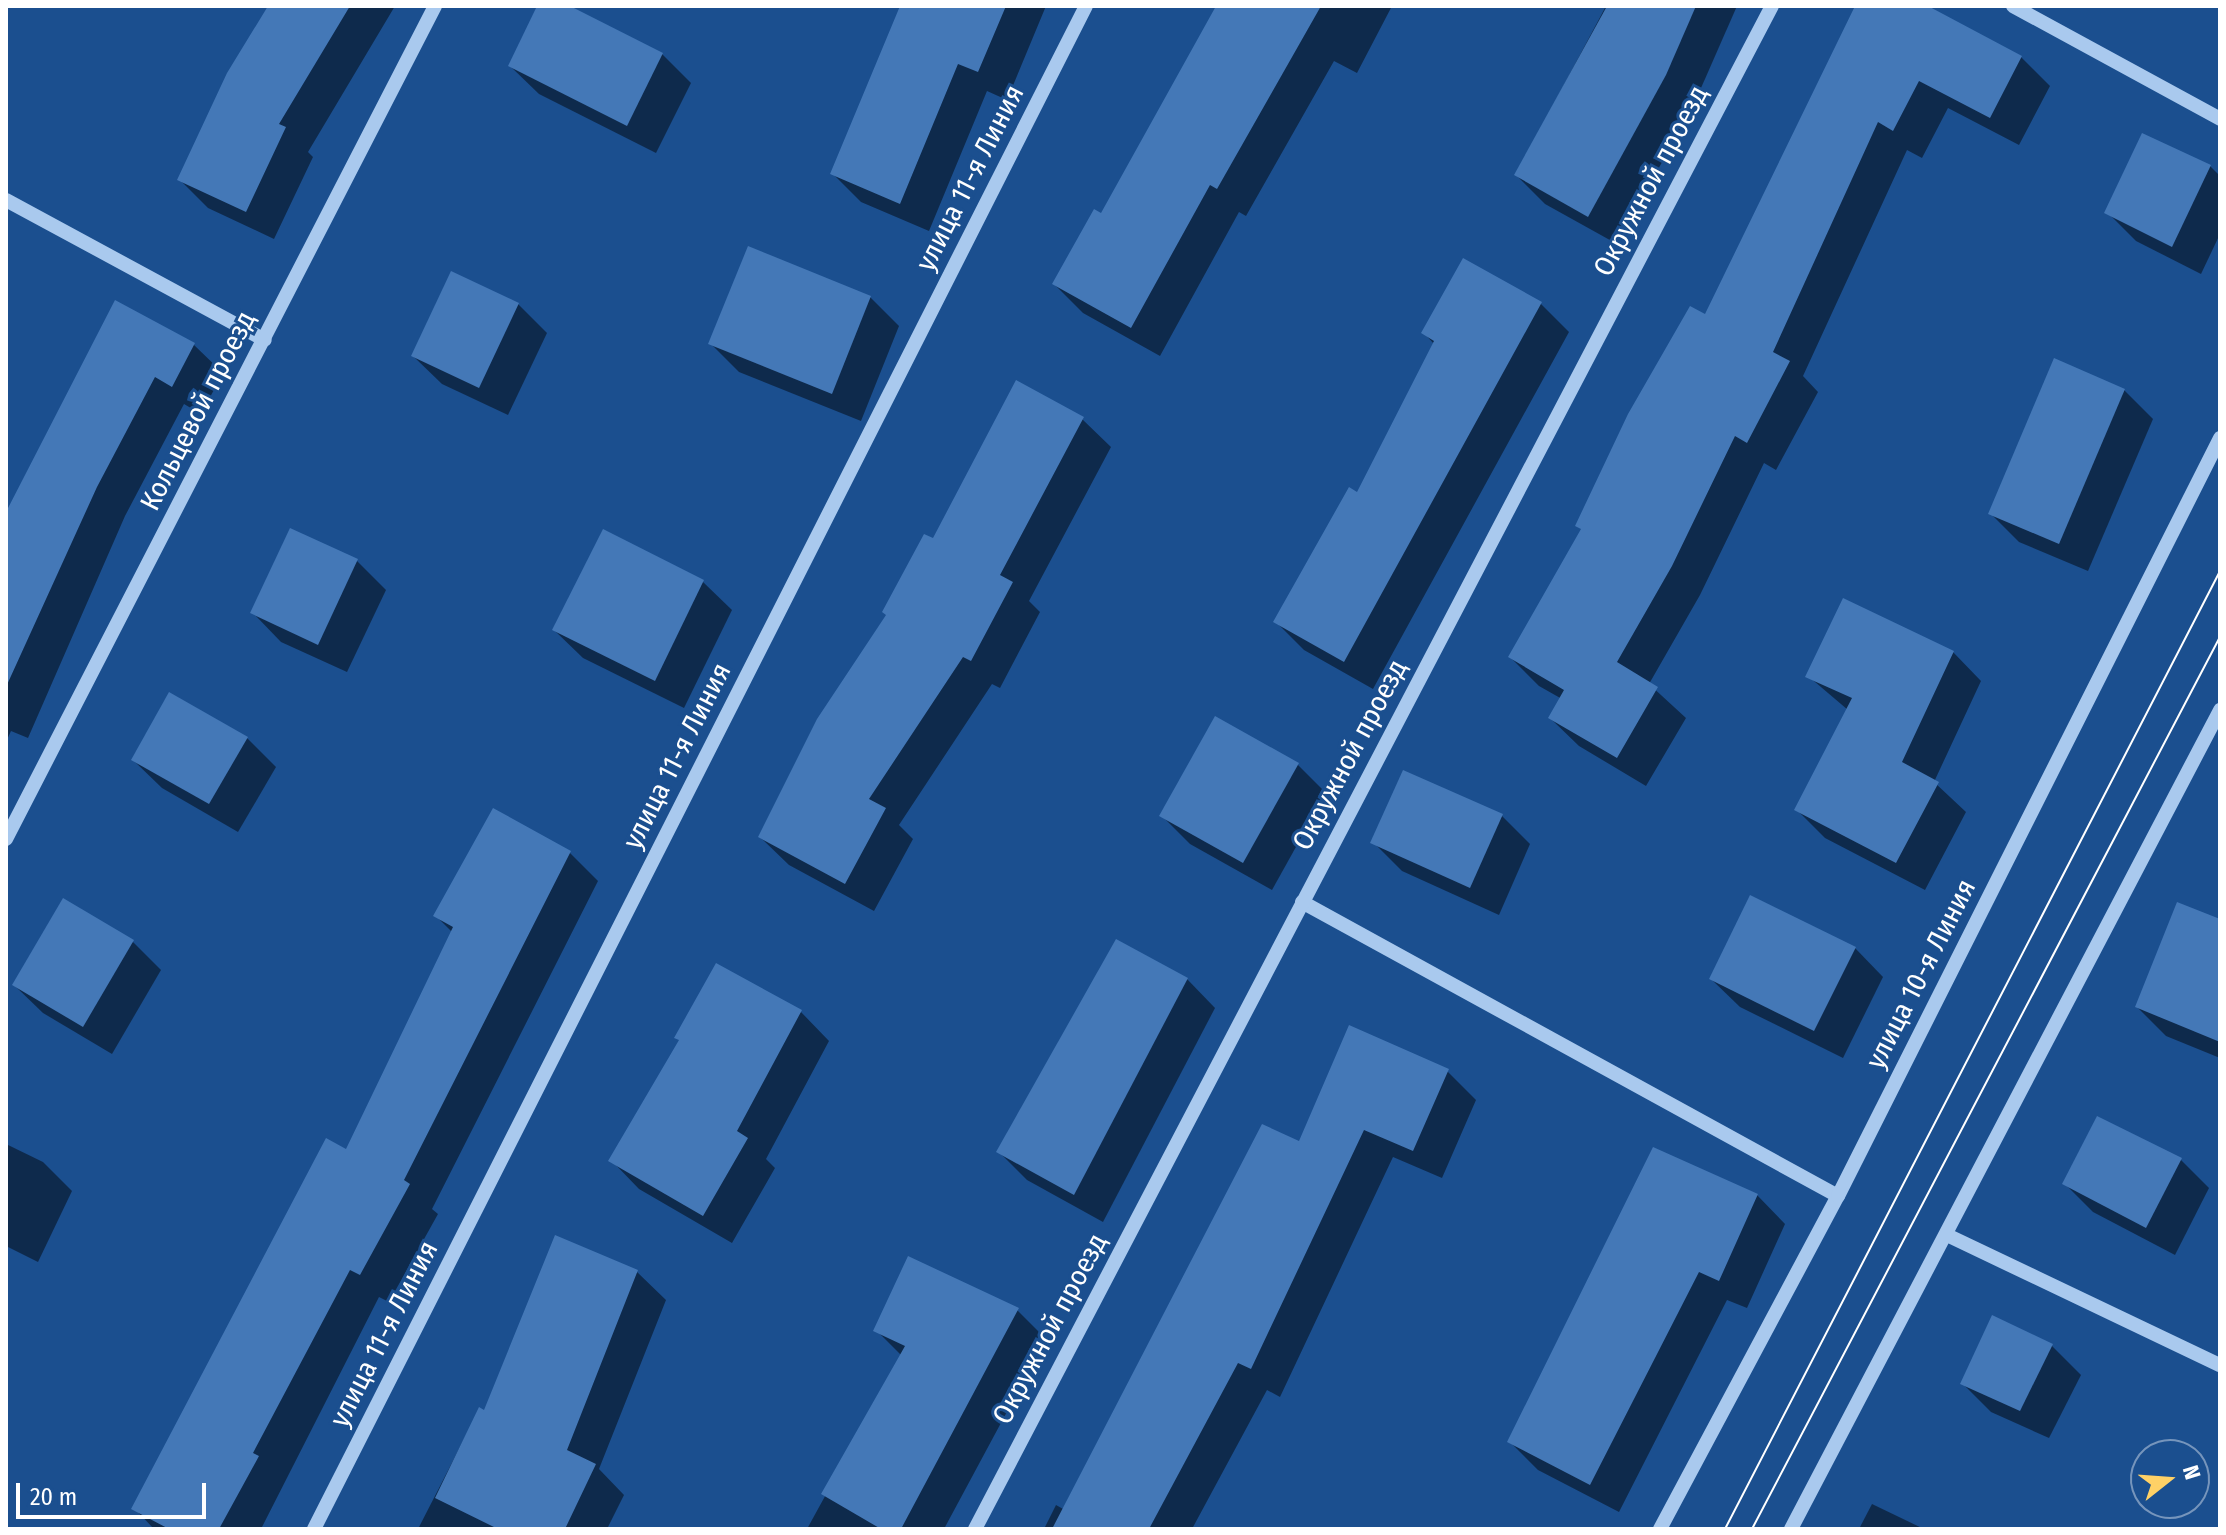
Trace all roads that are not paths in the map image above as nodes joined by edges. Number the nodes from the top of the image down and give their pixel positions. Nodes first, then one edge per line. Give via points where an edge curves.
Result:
1 (435, 6) edge
2 (1086, 6) edge
3 (1772, 6) edge
4 (2013, 6) edge
5 (2220, 119) edge
6 (6, 200) edge
7 (265, 340) junction
8 (2220, 438) edge
9 (2220, 710) edge
10 (6, 839) edge
11 (1302, 902) junction
12 (1838, 1196) junction
13 (1949, 1236) junction
14 (2220, 1365) edge
15 (314, 1529) edge
16 (975, 1529) edge
17 (1660, 1529) edge
18 (1791, 1529) edge

1 - 7 lane, Кольцевой проезд
2 - 15 lane, улица 11-я Линия
3 - 11 lane, Окружной проезд
4 - 5 lane
6 - 7 lane
7 - 10 lane, Кольцевой проезд
8 - 12 lane, улица 10-я Линия
9 - 13 lane
11 - 12 lane
11 - 16 lane, Окружной проезд
12 - 17 lane, улица 10-я Линия
13 - 14 lane
13 - 18 lane

